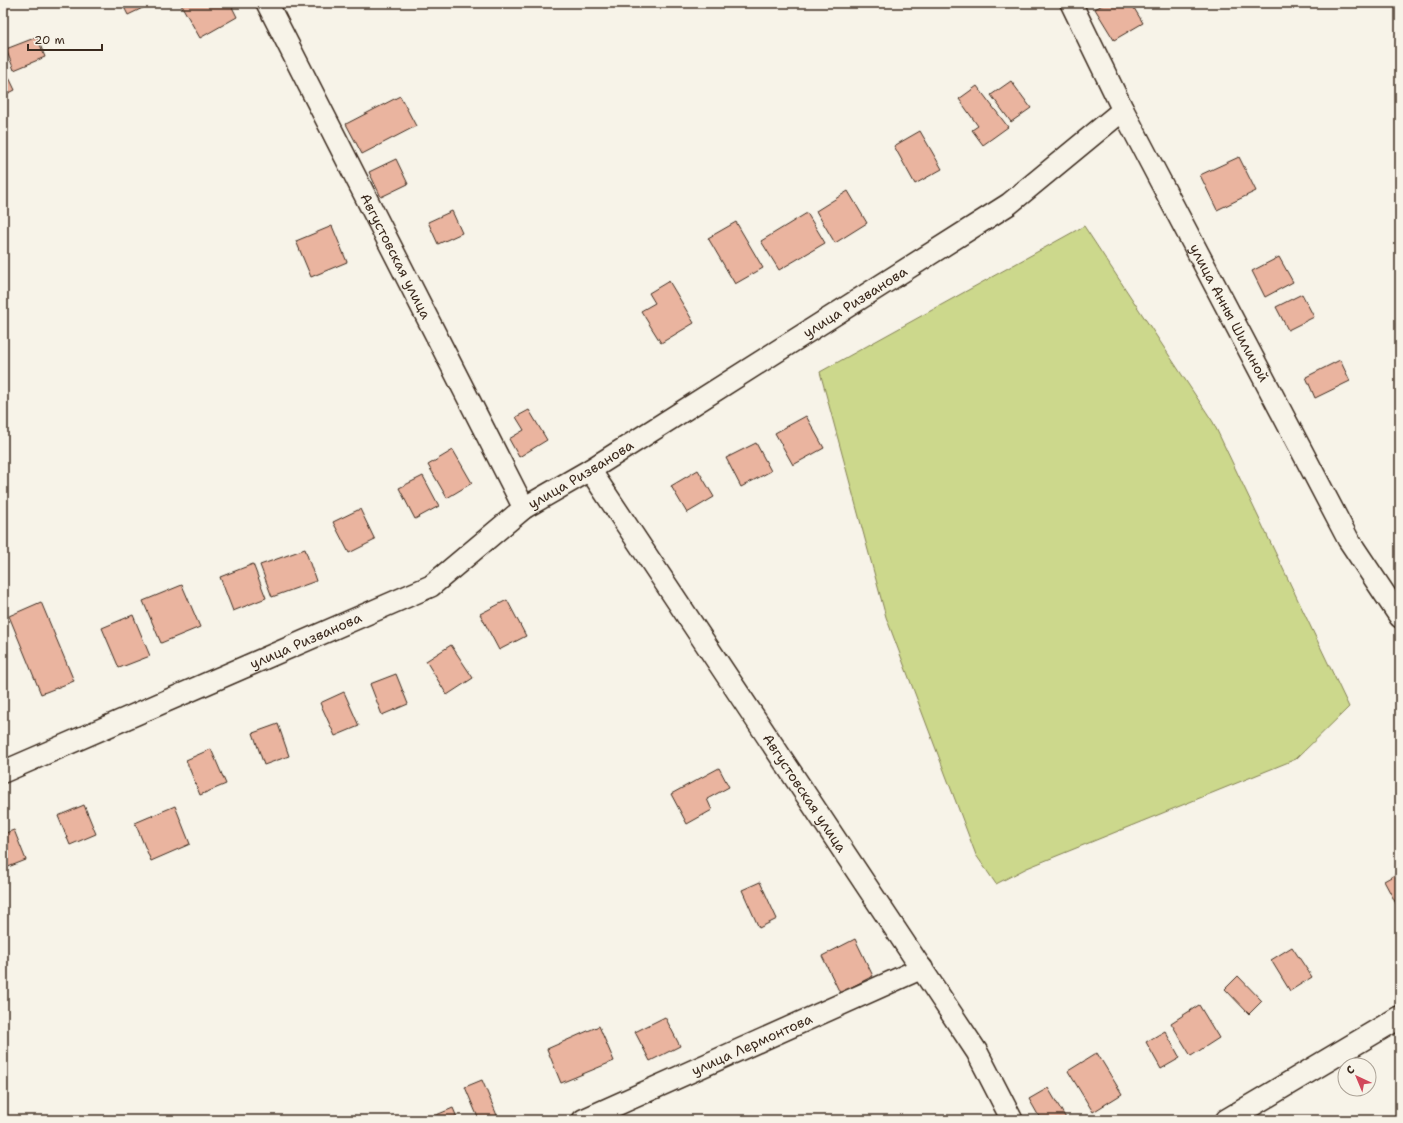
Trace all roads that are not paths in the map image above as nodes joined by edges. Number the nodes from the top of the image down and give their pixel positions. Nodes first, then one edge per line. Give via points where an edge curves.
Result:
1 (267, 3) edge
2 (1071, 3) edge
3 (1124, 110) junction
4 (590, 470) junction
5 (524, 508) junction
6 (1400, 617) edge
7 (3, 772) edge
8 (922, 968) junction
9 (1400, 1017) edge
10 (583, 1120) edge
11 (1012, 1120) edge
12 (1227, 1120) edge

1 - 5 street, Августовская улица
2 - 3 street, улица Анны Шилиной
3 - 4 street, улица Ризванова via 1009,204
3 - 6 street, улица Анны Шилиной via 1348,539
4 - 5 street, улица Ризванова
4 - 8 street, Августовская улица
5 - 7 street, улица Ризванова via 431,586
8 - 10 street, улица Лермонтова
8 - 11 street, Августовская улица via 977,1052
9 - 12 street

